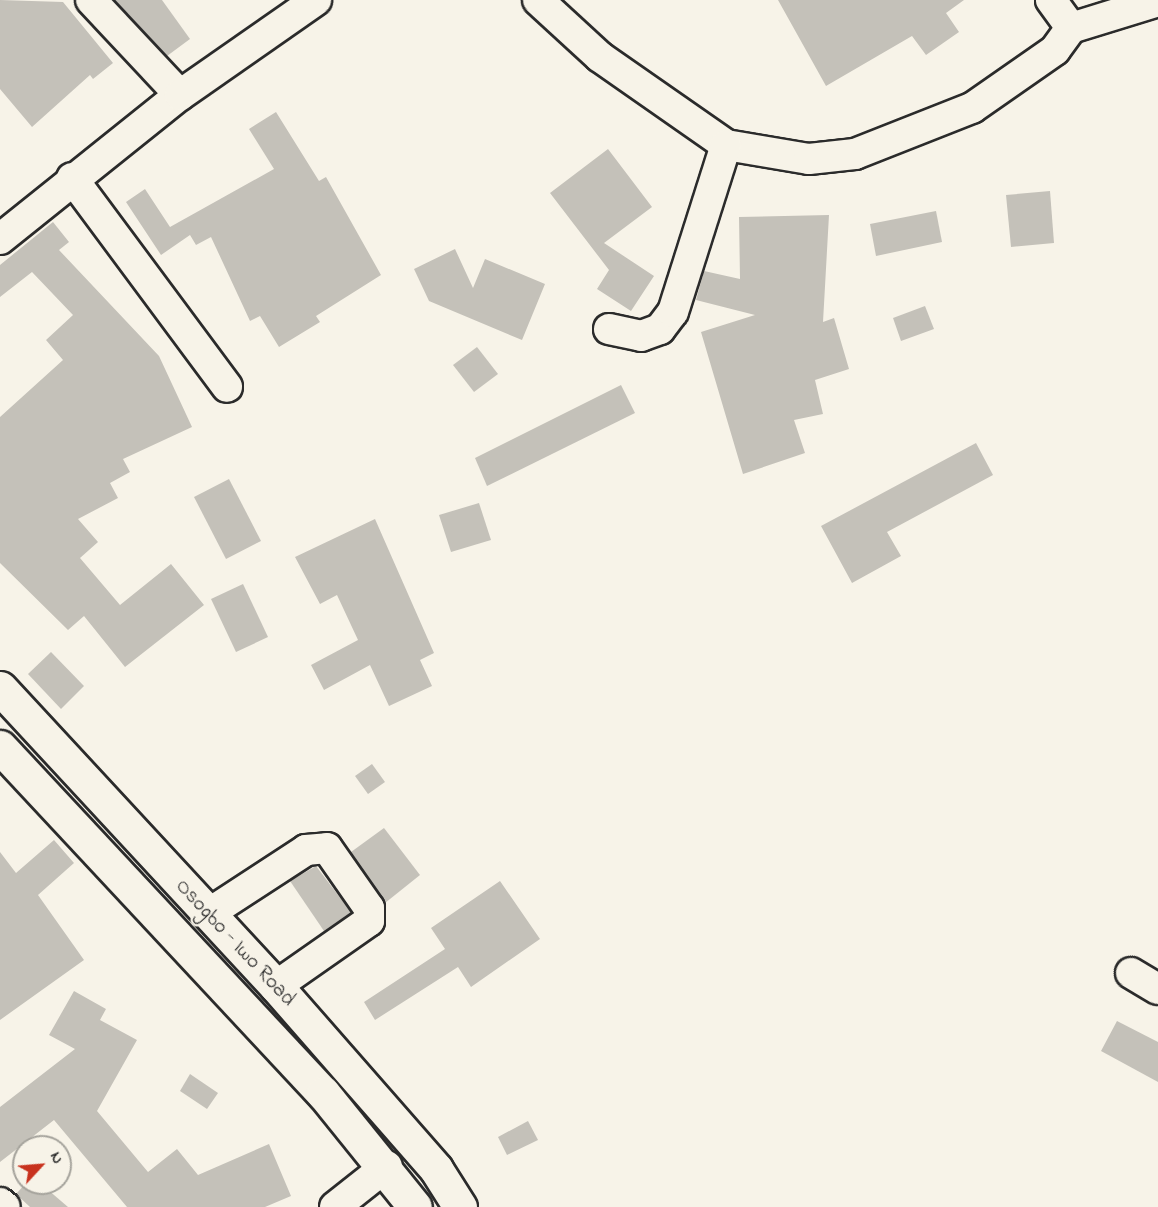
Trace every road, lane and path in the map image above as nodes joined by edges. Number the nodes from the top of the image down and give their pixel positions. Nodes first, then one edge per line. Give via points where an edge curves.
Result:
1 (91, 0) edge
2 (316, 0) edge
3 (538, 0) edge
4 (1051, 0) edge
5 (1158, 1) edge
6 (1071, 27) junction
7 (180, 95) junction
8 (726, 145) junction
9 (72, 178) junction
10 (0, 239) edge
11 (609, 329) dead end
12 (227, 387) dead end
13 (0, 687) edge
14 (0, 747) edge
15 (208, 914) junction
16 (1131, 973) dead end
17 (276, 986) junction
18 (1158, 989) edge
19 (387, 1166) junction
20 (0, 1203) edge
21 (4, 1207) edge
22 (335, 1207) edge
23 (415, 1207) edge
24 (460, 1207) edge

1 - 7 street
2 - 7 street
3 - 8 street via 600,57
4 - 6 street
5 - 6 street
6 - 8 street via 1055,50 1016,80 972,108 912,135 855,154 809,159
7 - 9 street
8 - 11 street via 674,312 660,329 641,336
9 - 10 street
9 - 12 street
13 - 15 main road, Osogbo - Iwo Road
14 - 19 main road, Osogbo - Iwo Road
15 - 17 main road, Osogbo - Iwo Road
15 - 17 street via 306,850 327,848 369,909 369,921
16 - 18 street
17 - 24 main road, Osogbo - Iwo Road via 436,1169
19 - 22 street
19 - 23 main road, Osogbo - Iwo Road
20 - 21 street

